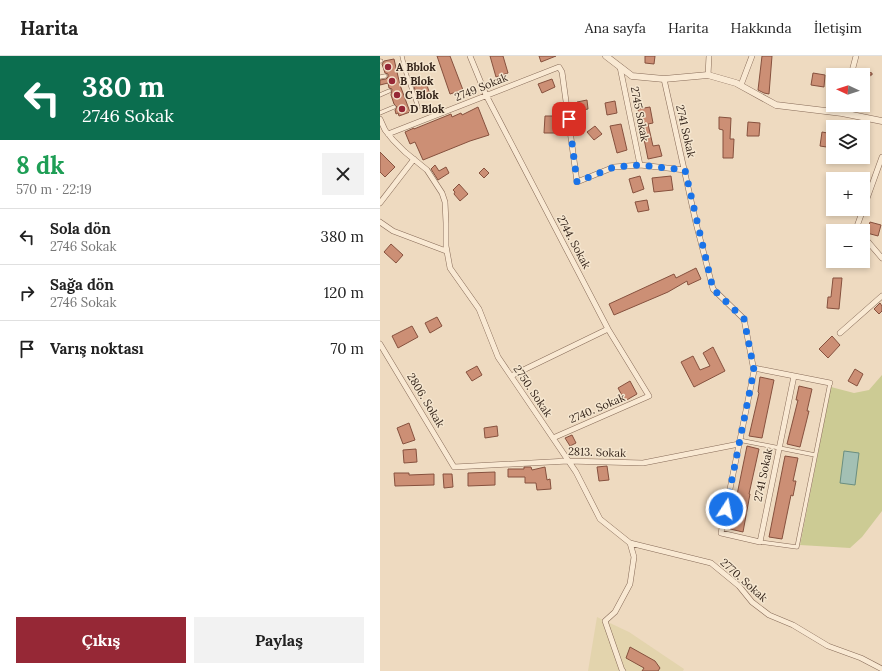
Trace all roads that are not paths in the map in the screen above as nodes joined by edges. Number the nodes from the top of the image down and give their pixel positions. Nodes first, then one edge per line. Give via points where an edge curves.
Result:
1 (402, 56) edge
2 (470, 56) edge
3 (606, 56) edge
4 (709, 56) edge
5 (752, 56) edge
6 (856, 56) edge
7 (620, 67) junction
8 (853, 68) edge
9 (708, 75) junction
10 (385, 76) dead end
11 (380, 77) edge
12 (664, 79) junction
13 (741, 85) junction
14 (389, 91) dead end
15 (380, 95) edge
16 (486, 95) junction
17 (418, 107) dead end
18 (394, 108) dead end
19 (826, 110) edge
20 (842, 112) edge
21 (380, 113) edge
22 (380, 119) edge
23 (882, 121) edge
24 (382, 127) edge
25 (388, 134) junction
26 (882, 157) edge
27 (414, 159) junction
28 (640, 165) junction
29 (685, 170) junction
30 (380, 203) edge
31 (380, 222) edge
32 (858, 224) edge
33 (870, 244) edge
34 (446, 251) junction
35 (882, 258) edge
36 (882, 296) edge
37 (608, 329) junction
38 (840, 333) dead end
39 (380, 344) edge
40 (754, 368) junction
41 (511, 376) junction
42 (794, 376) junction
43 (830, 383) joint
44 (649, 396) joint
45 (553, 438) junction
46 (739, 442) junction
47 (779, 448) junction
48 (815, 455) junction
49 (568, 461) junction
50 (454, 467) joint
51 (630, 542) junction
52 (760, 542) junction
53 (882, 669) edge
54 (623, 671) edge

1 - 17 street
2 - 16 street, 2744. Sokak
3 - 7 street
4 - 9 street
5 - 13 street
6 - 8 street
7 - 12 street via 632,76
7 - 28 street, 2745 Sokak
9 - 12 street
9 - 13 street
10 - 11 street
12 - 29 street, 2741 Sokak
13 - 19 street via 776,105
14 - 15 street
16 - 25 street, 2749 Sokak
16 - 28 street, 2749 Sokak via 559,67 562,72 577,182 614,167
16 - 37 street, 2744. Sokak
18 - 21 street
20 - 23 street
22 - 24 street, 2750. Sokak
24 - 25 street, 2750. Sokak
25 - 27 street, 2750. Sokak
26 - 32 street
27 - 30 street
27 - 34 street, 2750. Sokak via 427,170 442,194
28 - 29 street
29 - 40 street, 2741 Sokak via 713,289 744,319
31 - 34 street via 393,231
33 - 35 street
34 - 41 street, 2750. Sokak via 450,268 478,310 498,358
36 - 38 street
37 - 41 street
37 - 44 street, 2744. Sokak
39 - 50 street, 2806. Sokak
40 - 42 street
40 - 46 street, 2741 Sokak
41 - 45 street, 2750. Sokak
42 - 43 street
42 - 47 street, 2741 Sokak
43 - 48 street
44 - 45 street, 2740. Sokak
45 - 49 street, 2750. Sokak
46 - 47 street
46 - 49 street, 2813. Sokak via 643,463
46 - 52 street, 2741 Sokak via 721,533
47 - 48 street
47 - 52 street, 2741 Sokak
48 - 52 street via 797,547
49 - 50 street, 2813. Sokak
49 - 51 street, 2750. Sokak via 600,519
51 - 53 street, 2770. Sokak via 710,563 769,615 828,646
51 - 54 street via 634,557 630,584 615,612 605,621

